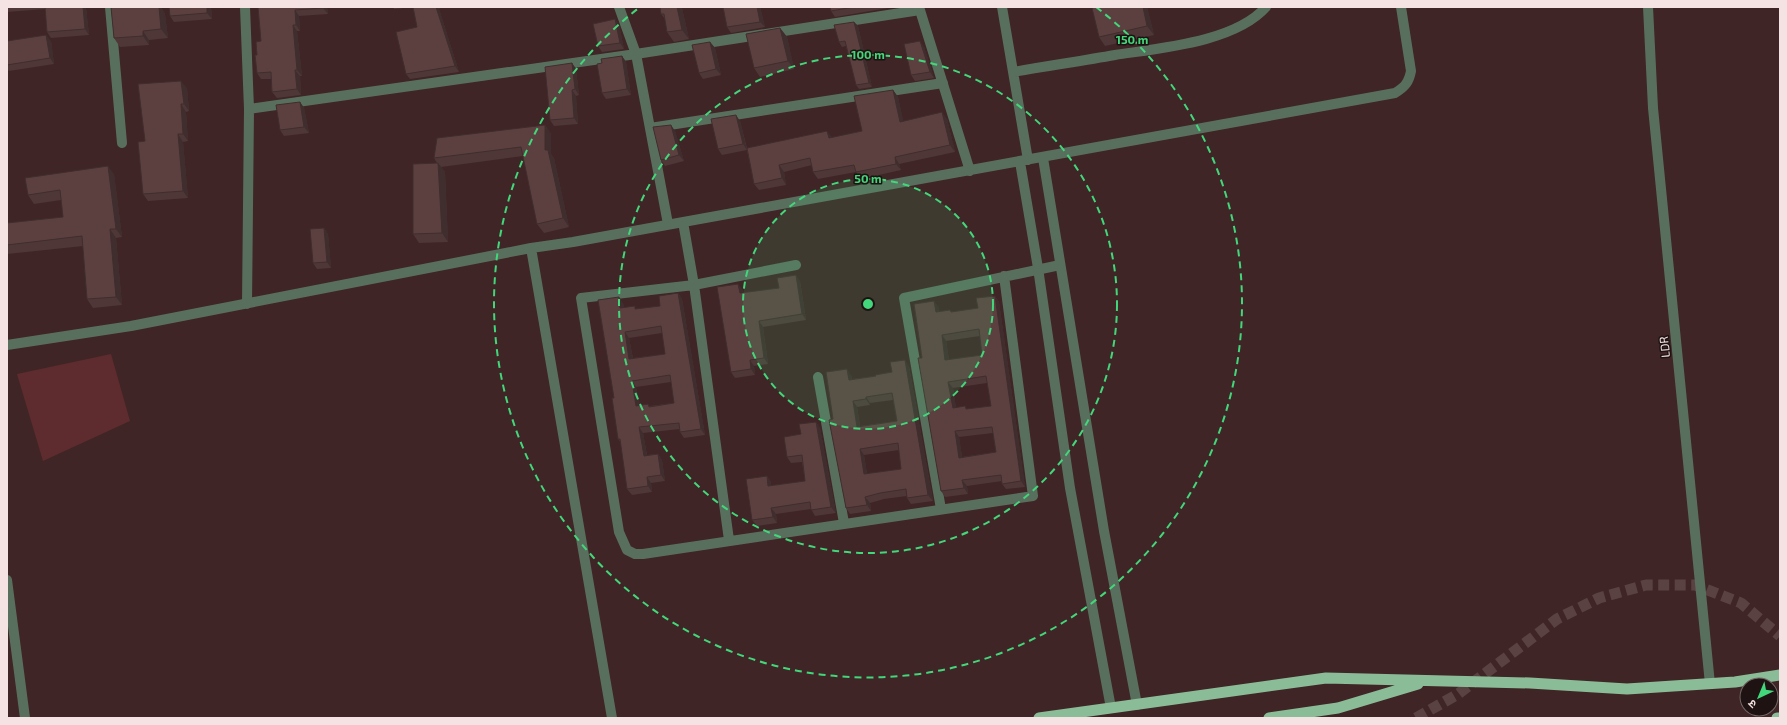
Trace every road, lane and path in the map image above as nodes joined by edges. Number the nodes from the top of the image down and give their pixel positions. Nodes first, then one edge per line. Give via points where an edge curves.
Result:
1 (110, 7) edge
2 (245, 7) edge
3 (619, 7) edge
4 (1002, 7) edge
5 (1266, 7) edge
6 (1401, 7) edge
7 (1648, 7) edge
8 (920, 9) edge
9 (636, 54) junction
10 (1013, 72) junction
11 (943, 83) junction
12 (249, 109) junction
13 (650, 128) junction
14 (122, 143) dead end
15 (1043, 158) junction
16 (1024, 161) junction
17 (970, 171) junction
18 (683, 222) junction
19 (668, 224) junction
20 (531, 248) junction
21 (796, 265) dead end
22 (1060, 265) junction
23 (1038, 268) junction
24 (1004, 276) junction
25 (694, 285) junction
26 (248, 304) junction
27 (7, 345) edge
28 (818, 377) dead end
29 (941, 509) junction
30 (844, 523) junction
31 (729, 540) junction
32 (7, 580) edge
33 (1780, 675) edge
34 (1427, 681) junction
35 (1710, 684) junction
36 (1137, 705) junction
37 (1111, 708) junction
38 (25, 718) edge
39 (612, 718) edge
40 (1039, 718) edge
41 (1269, 718) edge
42 (1776, 718) edge
43 (1780, 718) edge

1 - 14 street
2 - 12 street
3 - 9 street
4 - 10 street
5 - 10 street via 1253,20 1221,35 1171,47
6 - 15 street via 1411,71 1409,81 1403,89 1395,93
7 - 35 street, LDR via 1653,108
8 - 9 street
8 - 11 street
9 - 12 street
9 - 13 street
10 - 16 street
11 - 13 street
11 - 17 street
12 - 26 street
13 - 19 street
15 - 16 street
15 - 22 street
16 - 17 street
16 - 23 street
17 - 18 street
18 - 19 street
18 - 25 street
19 - 20 street
20 - 26 street
20 - 39 street
21 - 25 street
22 - 23 street
22 - 36 street via 1104,531
23 - 24 street
23 - 37 street via 1070,488
24 - 29 street via 1033,496
24 - 29 street via 904,298
25 - 31 street
25 - 31 street via 581,298 619,532 627,550 643,554
26 - 27 street via 131,326
28 - 30 street
29 - 30 street
30 - 31 street
32 - 38 street
33 - 35 highway
34 - 35 highway via 1530,682 1627,689
34 - 36 highway via 1326,678
34 - 41 highway via 1338,708
36 - 37 highway
37 - 40 highway
42 - 43 highway

